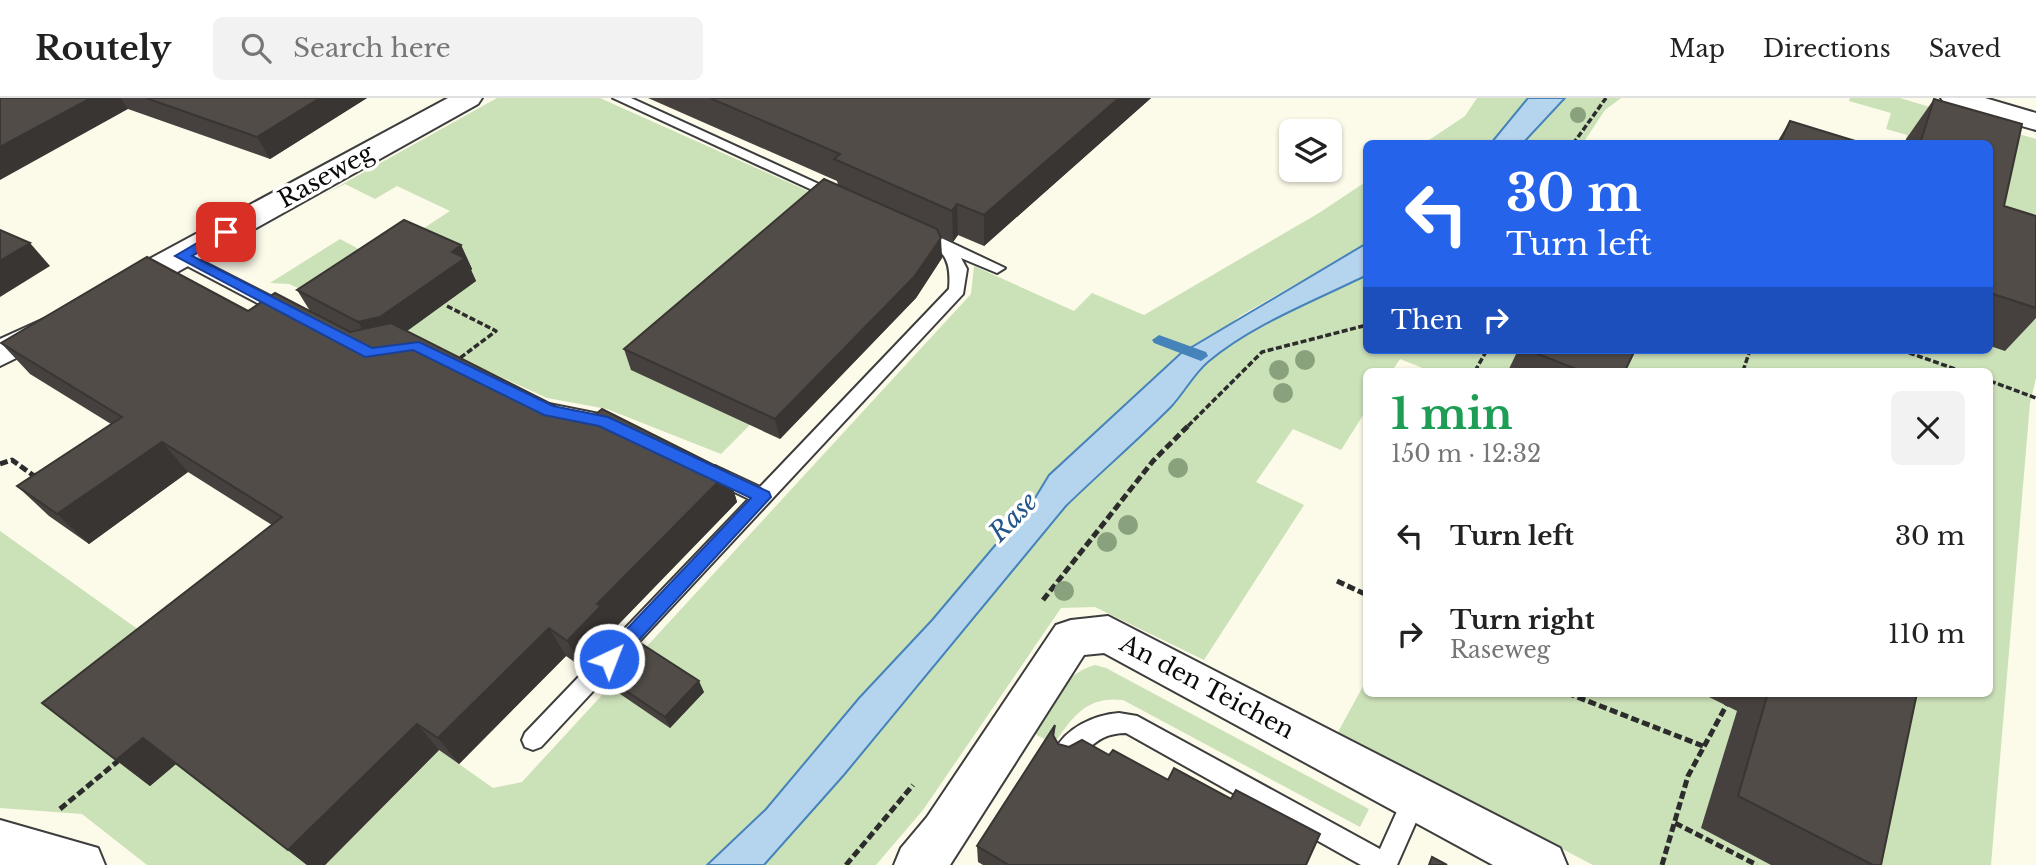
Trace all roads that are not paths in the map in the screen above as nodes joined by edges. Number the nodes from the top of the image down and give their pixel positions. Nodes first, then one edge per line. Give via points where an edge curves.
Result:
1 (468, 98) edge
2 (620, 98) edge
3 (1955, 98) edge
4 (2036, 122) edge
5 (859, 205) edge
6 (909, 228) edge
7 (946, 245) junction
8 (182, 256) junction
9 (997, 268) dead end
10 (298, 317) edge
11 (0, 354) edge
12 (525, 399) edge
13 (627, 433) edge
14 (689, 462) edge
15 (763, 497) junction
16 (533, 740) dead end
17 (1066, 752) edge
18 (1415, 797) junction
19 (13, 847) edge
20 (80, 865) edge
21 (919, 865) edge
22 (1385, 865) edge
23 (1542, 865) edge

1 - 8 street, Raseweg
2 - 5 lane
3 - 4 street
6 - 7 lane
7 - 9 lane
7 - 15 lane via 959,269 957,290
8 - 10 lane
8 - 11 street, Raseweg
12 - 13 lane via 550,411 603,421
14 - 15 lane
15 - 16 lane
17 - 22 lane via 1089,730 1129,723
18 - 21 street, An den Teichen via 1108,634 1071,638 944,834
18 - 22 lane
18 - 23 street, An den Teichen
19 - 20 street

